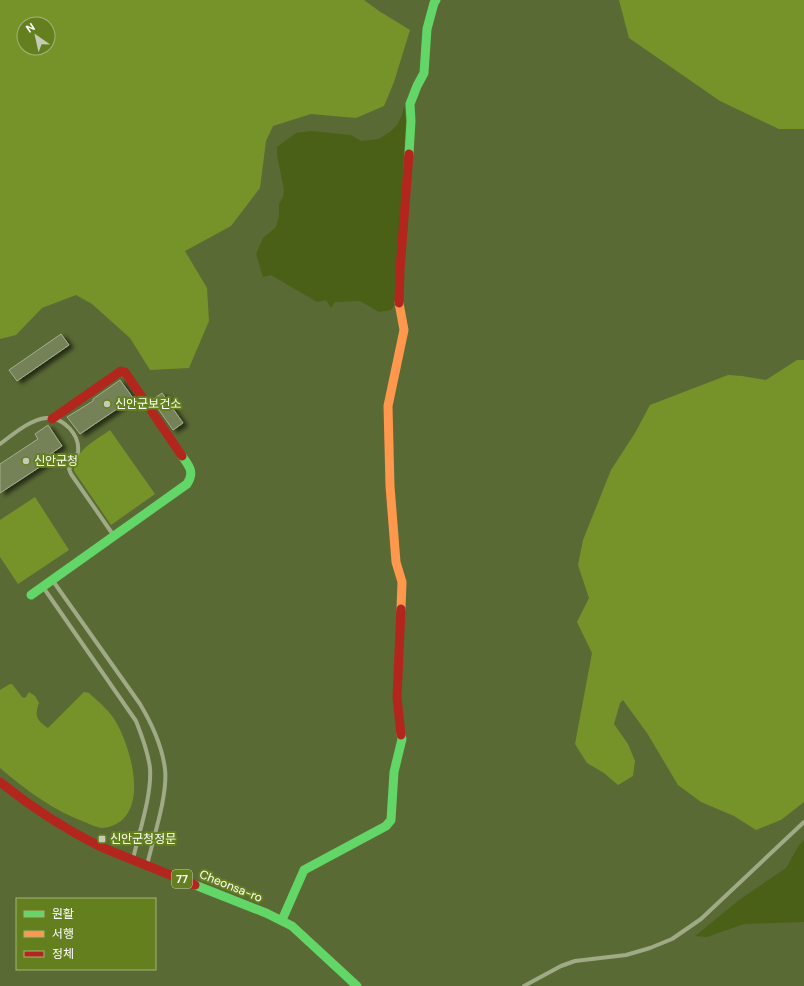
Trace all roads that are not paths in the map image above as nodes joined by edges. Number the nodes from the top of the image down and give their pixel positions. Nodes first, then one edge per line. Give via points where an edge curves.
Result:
1 (436, 0) edge
2 (52, 419) junction
3 (0, 444) edge
4 (114, 536) junction
5 (52, 580) junction
6 (42, 587) junction
7 (31, 595) dead end
8 (0, 782) edge
9 (804, 822) edge
10 (132, 860) junction
11 (147, 865) junction
12 (282, 920) junction
13 (357, 986) edge
14 (524, 986) edge

1 - 12 street via 427,29 424,73 410,104 399,299 404,330 388,406 390,486 396,562 402,582 397,697 402,739 394,772 392,820 386,826 304,870
2 - 3 street via 45,418 26,426
2 - 4 street via 58,419 74,434 78,454 69,469
2 - 4 street via 123,371 191,469 188,484
4 - 5 street
5 - 6 street
5 - 11 street via 140,704 151,722 160,746 165,770 164,791
6 - 7 street
6 - 10 street via 136,721 145,744 150,769 149,789
8 - 10 street, Cheonsa-ro / 77 via 77,835
9 - 14 street via 701,919 672,939 626,955 576,961
10 - 11 street, Cheonsa-ro / 77
11 - 12 street, Cheonsa-ro / 77
12 - 13 street, Cheonsa-ro / 77 via 305,937

